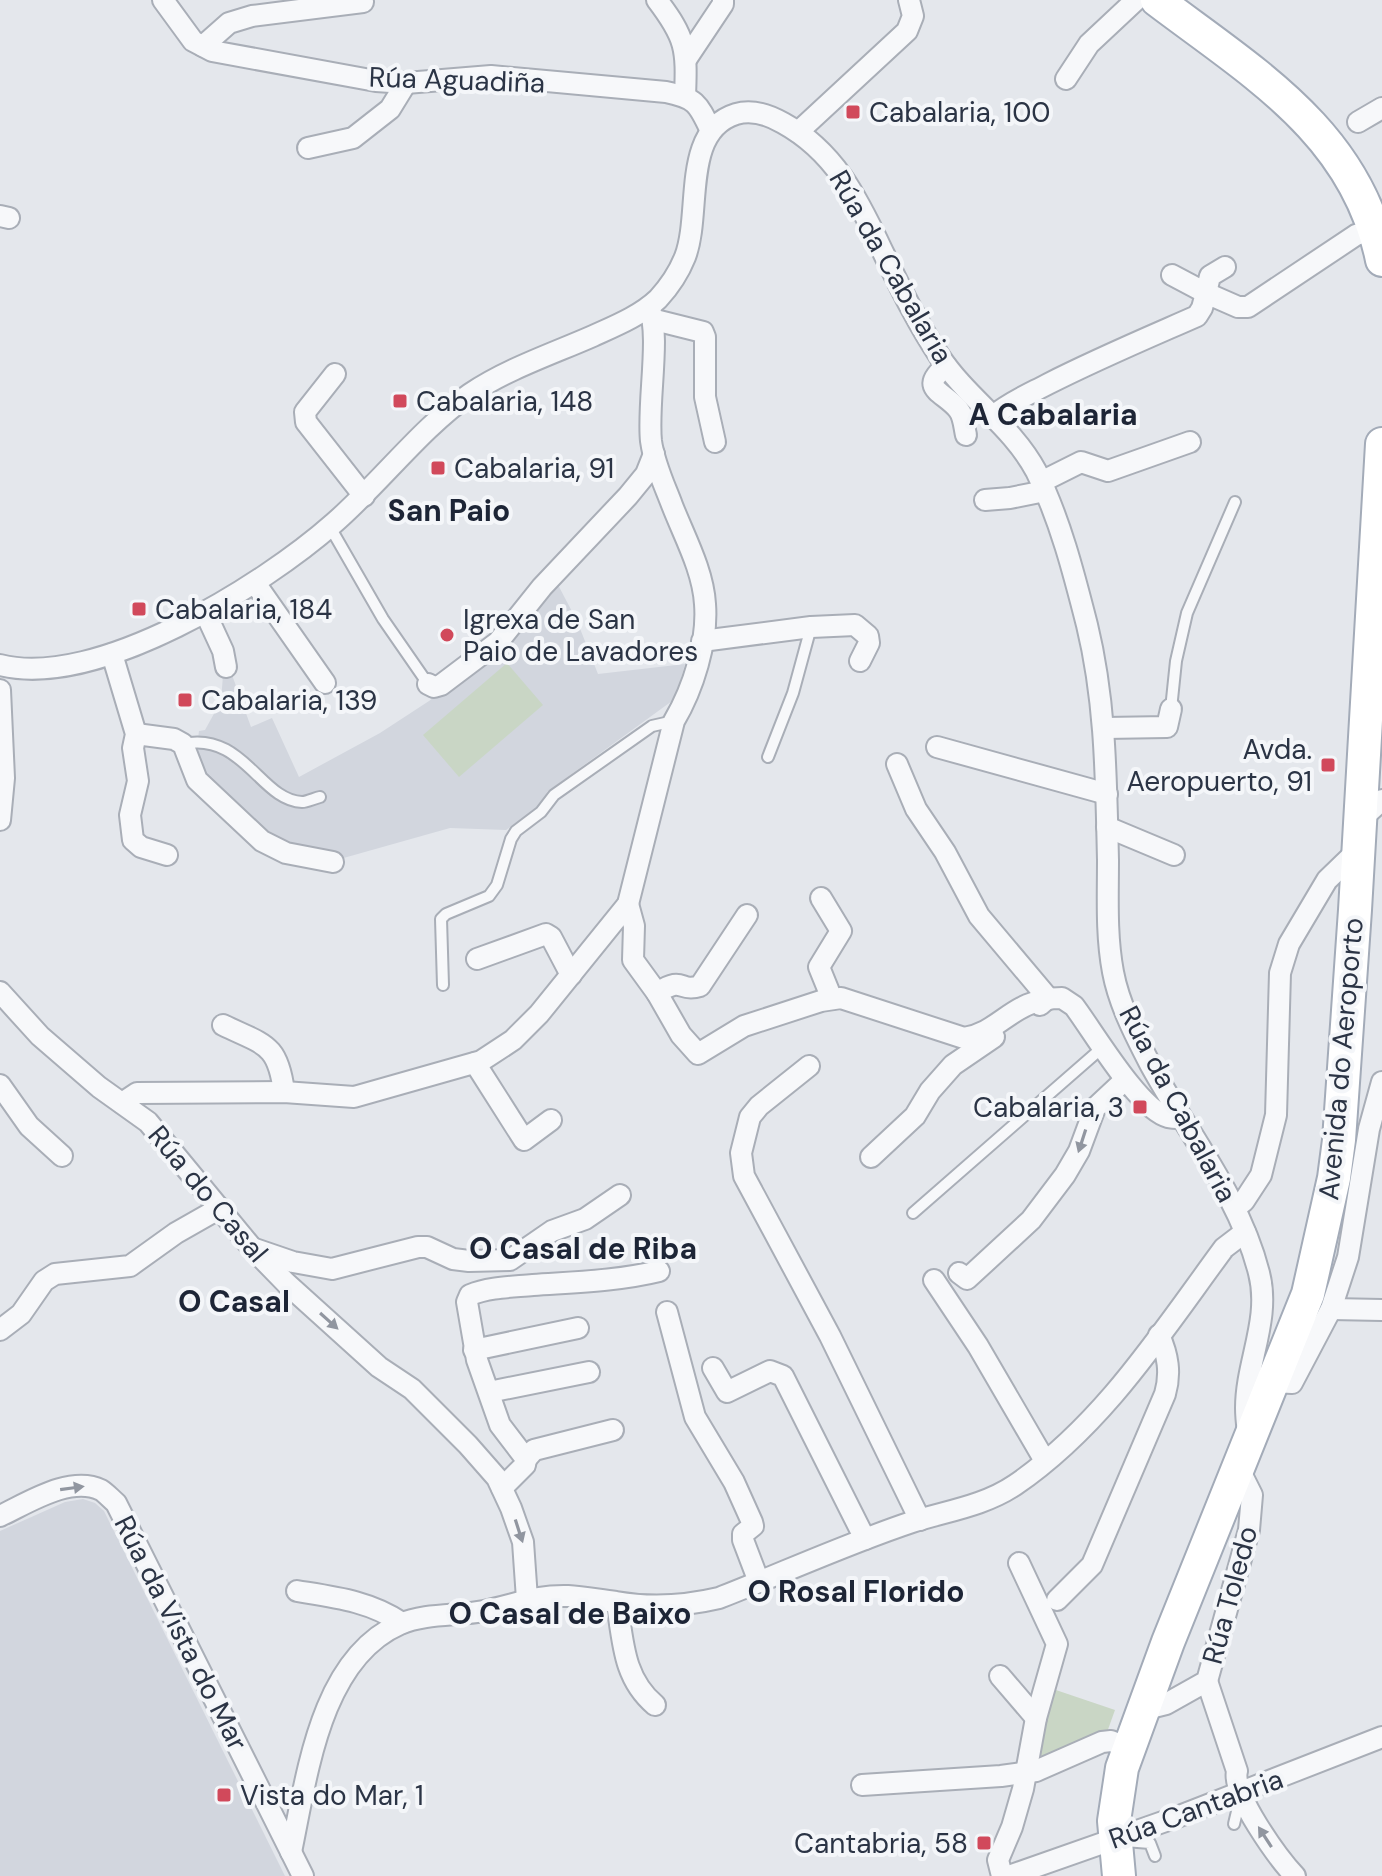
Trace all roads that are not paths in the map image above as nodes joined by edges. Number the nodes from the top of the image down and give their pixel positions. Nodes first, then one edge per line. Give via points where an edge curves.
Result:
1 (163, 0) edge
2 (657, 0) edge
3 (723, 0) edge
4 (909, 0) edge
5 (1136, 0) edge
6 (1157, 0) edge
7 (363, 2) edge
8 (203, 46) junction
9 (687, 58) junction
10 (1066, 79) dead end
11 (406, 83) junction
12 (685, 96) junction
13 (1382, 108) edge
14 (1358, 122) dead end
15 (710, 129) junction
16 (798, 132) junction
17 (308, 148) dead end
18 (1378, 244) edge
19 (1225, 267) dead end
20 (1172, 275) dead end
21 (1206, 293) junction
22 (652, 314) junction
23 (946, 366) junction
24 (335, 374) dead end
25 (993, 416) junction
26 (966, 435) dead end
27 (715, 442) dead end
28 (1190, 442) dead end
29 (1382, 444) edge
30 (654, 454) junction
31 (1043, 487) junction
32 (364, 496) junction
33 (985, 500) dead end
34 (1235, 502) dead end
35 (330, 527) junction
36 (255, 583) junction
37 (205, 612) junction
38 (811, 627) junction
39 (702, 641) junction
40 (112, 654) junction
41 (860, 661) dead end
42 (0, 665) edge
43 (226, 667) dead end
44 (325, 683) dead end
45 (428, 684) joint
46 (0, 690) edge
47 (1171, 709) joint
48 (674, 721) junction
49 (1105, 728) junction
50 (136, 734) junction
51 (183, 744) junction
52 (937, 747) dead end
53 (768, 757) dead end
54 (897, 764) dead end
55 (1107, 794) junction
56 (320, 797) dead end
57 (1382, 800) edge
58 (0, 820) edge
59 (1107, 827) junction
60 (1358, 837) junction
61 (167, 855) dead end
62 (1174, 855) dead end
63 (333, 862) dead end
64 (821, 898) dead end
65 (628, 904) junction
66 (747, 915) dead end
67 (477, 959) dead end
68 (571, 975) junction
69 (443, 985) dead end
70 (0, 992) edge
71 (657, 993) junction
72 (1048, 998) junction
73 (832, 999) junction
74 (223, 1025) dead end
75 (1103, 1047) junction
76 (475, 1063) junction
77 (809, 1066) dead end
78 (1125, 1080) junction
79 (1382, 1082) edge
80 (0, 1085) edge
81 (284, 1092) junction
82 (122, 1103) junction
83 (1181, 1118) junction
84 (551, 1120) dead end
85 (62, 1156) dead end
86 (871, 1157) dead end
87 (620, 1195) dead end
88 (220, 1208) junction
89 (1235, 1208) junction
90 (913, 1213) dead end
91 (1245, 1232) junction
92 (252, 1248) junction
93 (659, 1271) dead end
94 (959, 1273) dead end
95 (934, 1280) dead end
96 (1331, 1309) junction
97 (1382, 1310) edge
98 (667, 1312) dead end
99 (578, 1328) dead end
100 (0, 1330) edge
101 (1159, 1335) junction
102 (474, 1350) junction
103 (713, 1368) dead end
104 (589, 1372) dead end
105 (1273, 1382) junction
106 (489, 1392) junction
107 (613, 1430) dead end
108 (1243, 1451) junction
109 (526, 1459) junction
110 (1045, 1461) junction
111 (502, 1488) junction
112 (0, 1516) edge
113 (920, 1520) junction
114 (865, 1539) junction
115 (1019, 1563) dead end
116 (759, 1582) junction
117 (297, 1591) dead end
118 (527, 1599) junction
119 (1057, 1600) dead end
120 (617, 1603) junction
121 (402, 1623) junction
122 (1000, 1676) dead end
123 (1207, 1681) junction
124 (655, 1705) dead end
125 (1142, 1710) junction
126 (1036, 1718) junction
127 (1382, 1737) edge
128 (1129, 1748) junction
129 (1027, 1772) junction
130 (862, 1785) dead end
131 (1242, 1793) junction
132 (1234, 1824) dead end
133 (1115, 1840) junction
134 (291, 1852) junction
135 (1155, 1856) dead end
136 (303, 1876) edge
137 (1002, 1876) edge
138 (1009, 1876) edge
139 (1119, 1876) edge
140 (1295, 1876) edge

1 - 8 street via 193,41
2 - 9 street via 674,23
3 - 9 street
4 - 16 street via 913,16 907,31
5 - 10 street via 1089,44
6 - 18 main road via 1318,130 1356,184
7 - 8 street via 252,16 221,28
8 - 11 street, Rúa Aguadiña
9 - 12 street
11 - 12 street, Rúa Aguadiña via 491,76
11 - 17 street via 390,109 353,138
12 - 15 street via 698,105
13 - 14 street
15 - 16 street, Rúa da Cabalaria via 747,111
15 - 22 street via 700,157 686,255
16 - 23 street, Rúa da Cabalaria via 849,183
18 - 21 street via 1356,235 1248,307
19 - 21 street via 1210,276
20 - 21 street
21 - 25 street via 1197,316 1077,369
22 - 27 street via 703,332 705,397
22 - 30 street via 649,400
22 - 32 street via 498,377 468,395
23 - 25 street, Rúa da Cabalaria
23 - 26 street via 932,381 959,410
24 - 32 street via 305,412 306,422
25 - 31 street, Rúa da Cabalaria via 1028,457
28 - 31 street via 1108,471 1081,462
29 - 60 main road, Avenida do Aeroporto
30 - 39 street via 697,571 705,603
30 - 45 street via 628,496 498,642 441,685
31 - 33 street
31 - 49 street, Rúa da Cabalaria via 1088,627
32 - 35 street
34 - 47 lane via 1187,613
35 - 36 street
35 - 45 lane
36 - 37 street
36 - 44 street
37 - 40 street
37 - 43 street
38 - 39 street
38 - 41 street via 861,627 869,643
38 - 53 lane
39 - 48 street via 686,701
40 - 42 street via 54,668
40 - 50 street
46 - 58 street
47 - 49 street via 1167,727
48 - 65 street
48 - 69 lane via 652,726 554,795 516,831 489,896 441,919
49 - 55 street, Rúa da Cabalaria
50 - 51 street
50 - 61 street via 133,840
51 - 56 lane via 209,743 244,760 286,798 304,802
51 - 63 street via 197,780 262,841 295,855
52 - 55 street
54 - 72 street via 916,809 979,916
55 - 59 street, Rúa da Cabalaria
57 - 60 street
59 - 62 street
59 - 83 street, Rúa da Cabalaria via 1113,975 1137,1040
60 - 89 street via 1289,944 1280,973 1276,1115 1261,1175
60 - 105 main road, Avenida do Aeroporto via 1334,1178 1308,1294
64 - 73 street via 841,931 819,967
65 - 68 street
65 - 71 street via 634,926 633,960
66 - 71 street via 700,986 671,983
67 - 68 street via 546,934
68 - 76 street via 513,1040
70 - 82 street, Rúa do Casal via 40,1036
71 - 73 street via 698,1054 744,1026
72 - 73 street via 1030,1002 964,1038 864,1004
72 - 75 street via 1062,998 1074,1006
72 - 86 street via 953,1065 915,1116
74 - 81 street via 269,1047 281,1070
75 - 78 street
75 - 90 lane
76 - 81 street via 354,1097
76 - 84 street via 524,1140
77 - 113 street via 750,1117 741,1163 744,1176
78 - 83 street via 1160,1113
78 -> 94 street via 1095,1108 1079,1151 1031,1220 967,1279
79 - 96 street via 1348,1257
80 - 85 street via 29,1126
81 - 82 street via 137,1093
82 - 88 street, Rúa do Casal via 148,1122
83 - 89 street, Rúa da Cabalaria
87 - 92 street via 585,1219 552,1231 501,1261 453,1259 418,1247 332,1269
88 - 92 street, Rúa do Casal
88 - 100 street via 130,1266 55,1274
89 - 91 street, Rúa da Cabalaria
91 - 101 street via 1224,1248
91 - 108 street, Rúa da Cabalaria via 1264,1303
92 -> 111 street, Rúa do Casal via 379,1367 412,1389
93 - 102 street via 470,1295
95 - 110 street
96 - 97 street
96 - 105 street via 1292,1383
98 - 116 street via 695,1417 752,1522 743,1540
99 - 102 street
101 - 110 street via 1111,1398
101 - 119 street via 1170,1377 1165,1394 1092,1565
102 - 106 street
103 - 114 street via 727,1392 770,1371 783,1376
104 - 106 street
105 - 108 main road, Avenida do Aeroporto
106 - 109 street via 500,1425
107 - 109 street via 534,1450
108 - 123 street, Rúa Toledo via 1252,1495 1249,1530
108 - 125 main road, Avenida do Aeroporto
109 - 111 street
110 - 113 street via 990,1500
111 -> 118 street, Rúa do Casal via 523,1542
112 -> 134 street, Rúa da Vista do Mar via 62,1488 84,1486 102,1491 116,1503
113 - 114 street
114 - 116 street
115 - 126 street via 1057,1644
116 - 120 street via 694,1604
117 - 121 street via 369,1605
118 - 120 street via 590,1597
118 - 121 street
120 - 124 street via 626,1665
121 - 134 street via 364,1650 334,1691
122 - 126 street
123 - 125 street, Rúa Toledo via 1166,1704
123 - 131 street, Rúa Toledo
125 - 128 main road, Avenida do Aeroporto
126 - 129 street
127 - 131 street, Rúa Cantabria
128 - 129 street via 1102,1742
128 - 133 main road, Avenida do Aeroporto via 1114,1806
129 - 130 street
129 - 137 street via 998,1860
131 - 132 lane
131 - 133 street, Rúa Cantabria
140 -> 131 street, Rúa Toledo via 1260,1830
133 - 135 lane via 1150,1843
133 - 138 street, Rúa Cantabria
133 - 139 main road, Avenida do Aeroporto
134 - 136 street, Rúa da Vista do Mar

